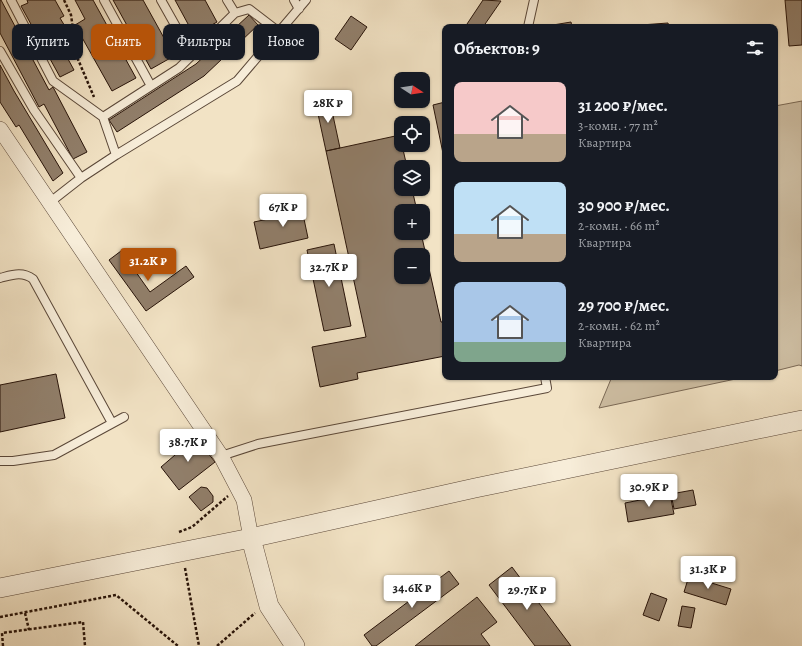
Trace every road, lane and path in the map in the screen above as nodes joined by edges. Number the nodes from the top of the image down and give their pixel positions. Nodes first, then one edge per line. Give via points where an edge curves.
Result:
1 (11, 0) edge
2 (64, 0) edge
3 (104, 0) edge
4 (161, 0) edge
5 (227, 0) edge
6 (294, 0) edge
7 (306, 0) edge
8 (534, 0) edge
9 (299, 9) junction
10 (235, 13) junction
11 (175, 24) edge
12 (224, 24) edge
13 (269, 24) edge
14 (286, 24) edge
15 (529, 24) edge
16 (0, 51) edge
17 (187, 60) edge
18 (255, 60) edge
19 (151, 86) junction
20 (103, 117) junction
21 (0, 128) edge
22 (116, 155) junction
23 (81, 178) junction
24 (49, 203) junction
25 (0, 278) edge
26 (546, 380) edge
27 (124, 417) dead end
28 (802, 420) edge
29 (112, 423) junction
30 (221, 456) junction
31 (0, 461) edge
32 (238, 487) junction
33 (179, 532) dead end
34 (251, 538) junction
35 (185, 566) dead end
36 (0, 588) edge
37 (25, 613) junction
38 (256, 613) dead end
39 (0, 618) edge
40 (29, 630) junction
41 (3, 646) edge
42 (85, 646) edge
43 (178, 646) edge
44 (199, 646) edge
45 (217, 646) edge
46 (294, 646) edge

1 - 20 lane via 54,81
2 - 20 path via 71,15 77,57
3 - 19 lane
4 - 11 lane
5 - 10 lane
6 - 9 lane
7 - 9 lane
8 - 15 lane
9 - 14 lane
10 - 12 lane
10 - 13 lane via 249,9
16 - 23 lane via 34,110
17 - 19 lane
18 - 22 lane via 237,81
19 - 20 lane
20 - 22 lane
21 - 24 street
22 - 23 lane
23 - 24 lane
24 - 30 street
25 - 29 lane via 27,274 33,279
26 - 30 lane via 547,388 258,444
27 - 29 lane
28 - 34 street
29 - 31 lane via 54,455
30 - 32 street
32 - 33 path via 192,527
32 - 34 street via 244,500
34 - 36 street
34 - 46 street via 269,606
35 - 44 path
37 - 39 path
37 - 40 path
37 - 43 path via 116,595
38 - 45 path
40 - 41 path via 2,633
40 - 42 path via 83,622

